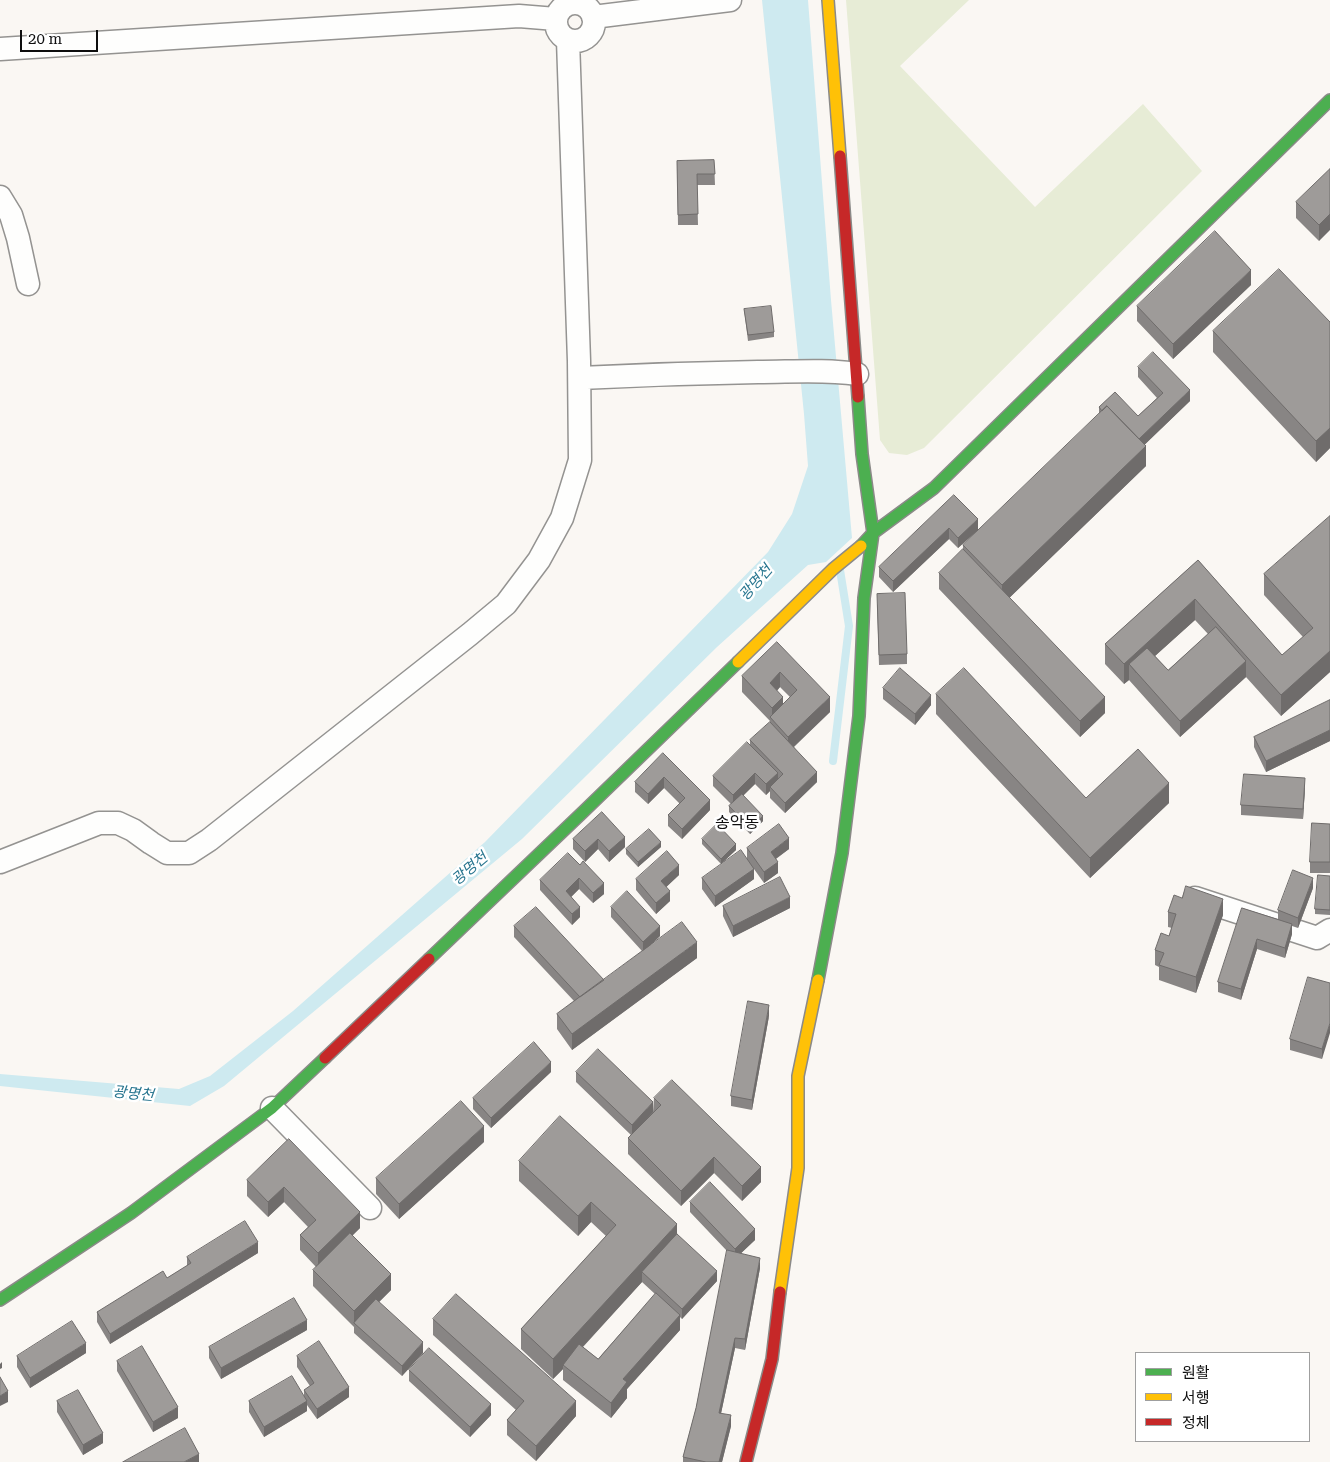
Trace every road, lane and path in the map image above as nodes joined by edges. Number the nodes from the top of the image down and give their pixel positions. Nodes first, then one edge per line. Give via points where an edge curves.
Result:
1 (730, 0) edge
2 (828, 0) edge
3 (593, 17) junction
4 (556, 19) junction
5 (568, 40) junction
6 (0, 49) edge
7 (1330, 100) edge
8 (0, 197) edge
9 (28, 284) dead end
10 (848, 373) junction
11 (580, 378) junction
12 (873, 533) junction
13 (0, 862) edge
14 (1191, 897) edge
15 (1330, 930) edge
16 (272, 1108) junction
17 (370, 1208) dead end
18 (0, 1300) edge
19 (746, 1462) edge

1 - 3 street
2 - 10 street
3 - 4 street via 589,9 574,3 559,11
3 - 5 street via 591,33 584,39
4 - 5 street via 557,28
4 - 6 street via 520,16
5 - 11 street
7 - 12 street via 934,488
8 - 9 street via 11,216
10 - 11 street via 673,373
10 - 12 street
11 - 13 street via 580,460 562,518 539,560 506,604 189,853 167,853 118,823 99,823
12 - 16 street
12 - 19 street via 864,598 859,716 842,853 798,1076 798,1168 784,1251 772,1359
14 - 15 street via 1317,938
16 - 17 street
16 - 18 street via 131,1212

